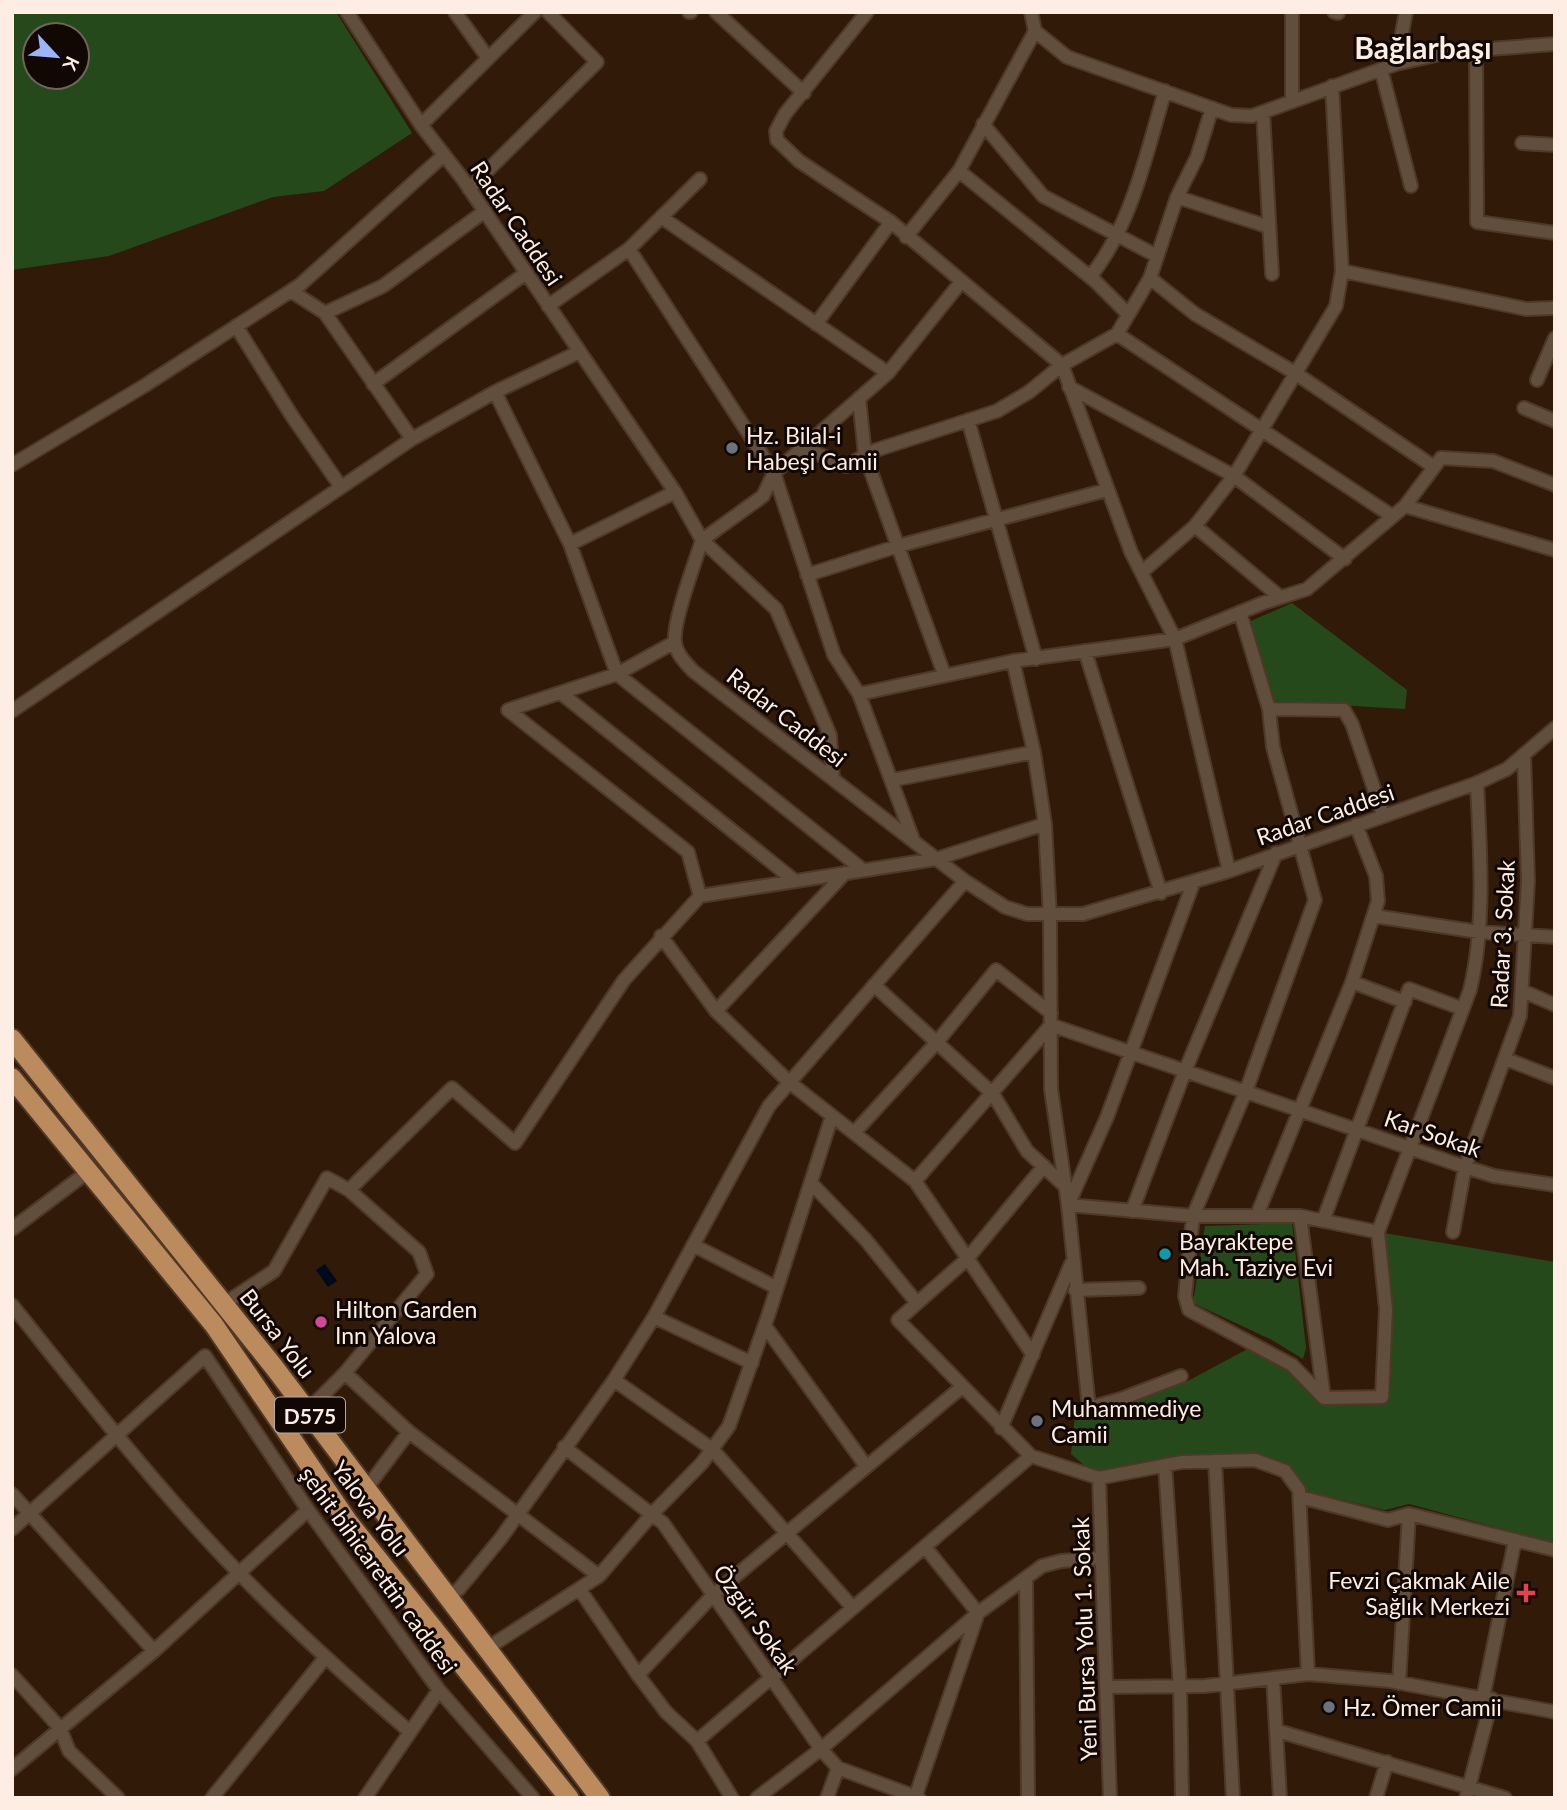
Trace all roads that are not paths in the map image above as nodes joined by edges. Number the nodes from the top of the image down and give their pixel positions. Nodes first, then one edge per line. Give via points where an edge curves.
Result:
1 (347, 12) edge
2 (455, 12) edge
3 (535, 12) edge
4 (548, 12) edge
5 (716, 12) edge
6 (867, 12) edge
7 (1031, 12) edge
8 (1292, 12) edge
9 (1406, 12) edge
10 (1035, 32) junction
11 (1554, 45) edge
12 (1476, 49) junction
13 (488, 58) junction
14 (1396, 64) junction
15 (1381, 69) junction
16 (1332, 86) junction
17 (1165, 91) junction
18 (804, 93) junction
19 (1292, 101) junction
20 (1212, 108) junction
21 (1263, 112) junction
22 (983, 124) junction
23 (421, 125) junction
24 (1522, 143) dead end
25 (1555, 145) edge
26 (444, 155) junction
27 (959, 171) junction
28 (700, 179) dead end
29 (1410, 186) dead end
30 (469, 189) junction
31 (1177, 197) junction
32 (485, 211) junction
33 (661, 217) junction
34 (891, 222) junction
35 (1269, 227) junction
36 (1555, 233) edge
37 (1117, 236) junction
38 (906, 237) junction
39 (629, 249) junction
40 (1157, 256) junction
41 (1342, 271) junction
42 (526, 273) junction
43 (1272, 274) dead end
44 (1090, 277) junction
45 (1150, 278) junction
46 (961, 282) junction
47 (291, 291) junction
48 (548, 306) junction
49 (1555, 308) edge
50 (326, 313) junction
51 (1128, 314) junction
52 (816, 324) junction
53 (236, 326) junction
54 (1117, 334) junction
55 (1555, 338) edge
56 (579, 352) junction
57 (1062, 365) junction
58 (888, 373) junction
59 (1295, 373) junction
60 (1537, 380) dead end
61 (373, 384) junction
62 (1069, 387) junction
63 (495, 392) junction
64 (859, 398) junction
65 (1524, 408) dead end
66 (968, 420) junction
67 (1555, 421) edge
68 (1262, 429) junction
69 (412, 439) junction
70 (804, 448) junction
71 (865, 455) junction
72 (12, 465) edge
73 (1434, 467) junction
74 (774, 472) junction
75 (1234, 476) junction
76 (1555, 485) edge
77 (341, 487) junction
78 (1107, 491) junction
79 (674, 492) junction
80 (1405, 506) junction
81 (1392, 516) junction
82 (997, 519) junction
83 (1195, 526) junction
84 (702, 540) junction
85 (570, 544) junction
86 (898, 546) junction
87 (1555, 550) edge
88 (1345, 559) junction
89 (1142, 572) junction
90 (807, 575) junction
91 (1280, 597) junction
92 (1240, 612) junction
93 (1175, 639) junction
94 (674, 642) junction
95 (1085, 651) junction
96 (1036, 659) junction
97 (1013, 661) junction
98 (617, 674) junction
99 (944, 674) junction
100 (562, 694) junction
101 (859, 694) junction
102 (1269, 709) junction
103 (12, 710) edge
104 (1553, 730) edge
105 (1034, 752) junction
106 (1524, 754) junction
107 (833, 779) junction
108 (893, 780) junction
109 (1477, 783) junction
110 (1383, 815) junction
111 (1045, 824) junction
112 (1356, 825) junction
113 (914, 842) junction
114 (1300, 846) junction
115 (1276, 853) junction
116 (936, 859) junction
117 (863, 870) junction
118 (1229, 871) junction
119 (845, 873) junction
120 (795, 881) junction
121 (965, 881) junction
122 (1194, 881) junction
123 (1161, 893) junction
124 (700, 896) junction
125 (1050, 916) junction
126 (1374, 916) junction
127 (1479, 932) junction
128 (1526, 934) junction
129 (661, 936) junction
130 (1555, 937) edge
131 (1352, 982) junction
132 (874, 985) junction
133 (1522, 991) junction
134 (1405, 1002) junction
135 (1555, 1005) edge
136 (1463, 1009) junction
137 (716, 1011) junction
138 (1051, 1019) junction
139 (12, 1039) edge
140 (937, 1042) junction
141 (1132, 1053) junction
142 (1506, 1059) junction
143 (1185, 1071) junction
144 (12, 1077) edge
145 (1555, 1078) edge
146 (789, 1082) junction
147 (1246, 1091) junction
148 (993, 1094) junction
149 (1301, 1109) junction
150 (832, 1116) junction
151 (1356, 1128) junction
152 (854, 1133) junction
153 (1411, 1147) junction
154 (1044, 1166) junction
155 (1465, 1167) junction
156 (89, 1171) junction
157 (915, 1181) junction
158 (811, 1183) junction
159 (1555, 1185) edge
160 (1065, 1186) junction
161 (349, 1190) junction
162 (1068, 1205) junction
163 (1132, 1210) junction
164 (1257, 1215) junction
165 (1193, 1216) junction
166 (1300, 1216) junction
167 (1323, 1221) junction
168 (12, 1229) edge
169 (1378, 1232) junction
170 (1453, 1232) dead end
171 (693, 1245) junction
172 (967, 1259) junction
173 (1072, 1261) junction
174 (777, 1288) junction
175 (1139, 1288) dead end
176 (1076, 1290) junction
177 (917, 1303) junction
178 (224, 1304) junction
179 (12, 1305) edge
180 (654, 1317) junction
181 (765, 1326) junction
182 (1033, 1355) junction
183 (752, 1363) junction
184 (345, 1373) junction
185 (1181, 1376) dead end
186 (614, 1380) junction
187 (962, 1387) junction
188 (1324, 1398) junction
189 (307, 1411) junction
190 (1001, 1428) junction
191 (409, 1432) junction
192 (117, 1437) junction
193 (564, 1447) junction
194 (712, 1450) junction
195 (1031, 1456) junction
196 (1215, 1461) junction
197 (1165, 1465) junction
198 (866, 1466) junction
199 (1099, 1478) junction
200 (366, 1489) junction
201 (12, 1494) edge
202 (1300, 1497) junction
203 (308, 1510) junction
204 (653, 1513) junction
205 (29, 1514) junction
206 (518, 1514) junction
207 (1409, 1514) junction
208 (12, 1529) edge
209 (788, 1532) junction
210 (1514, 1540) junction
211 (925, 1547) junction
212 (1555, 1550) edge
213 (1102, 1558) junction
214 (238, 1572) junction
215 (599, 1576) junction
216 (1026, 1578) junction
217 (580, 1590) junction
218 (714, 1594) junction
219 (448, 1596) junction
220 (853, 1608) junction
221 (978, 1613) junction
222 (486, 1649) junction
223 (154, 1651) junction
224 (325, 1658) junction
225 (1308, 1674) junction
226 (12, 1675) edge
227 (638, 1675) junction
228 (772, 1677) junction
229 (1273, 1678) junction
230 (1225, 1683) junction
231 (1399, 1683) junction
232 (1180, 1686) junction
233 (1108, 1687) junction
234 (439, 1690) junction
235 (1488, 1698) junction
236 (1555, 1712) edge
237 (60, 1728) junction
238 (1278, 1731) junction
239 (410, 1732) junction
240 (697, 1741) junction
241 (821, 1749) junction
242 (1387, 1762) junction
243 (12, 1769) edge
244 (838, 1769) junction
245 (1467, 1792) edge
246 (917, 1797) edge
247 (118, 1798) edge
248 (212, 1798) edge
249 (365, 1798) edge
250 (533, 1798) edge
251 (569, 1798) edge
252 (600, 1798) edge
253 (732, 1798) edge
254 (757, 1798) edge
255 (827, 1798) edge
256 (1028, 1798) edge
257 (1111, 1798) edge
258 (1182, 1798) edge
259 (1233, 1798) edge
260 (1280, 1798) edge
261 (1376, 1798) edge
262 (1505, 1798) edge

1 - 23 street, Radar Caddesi
2 - 13 street
3 - 13 street
4 - 30 street via 597,62
5 - 18 street
6 - 18 street
7 - 10 street
8 - 19 street
9 - 14 street
10 - 17 street via 1067,57
10 - 22 street
11 - 12 street
12 - 14 street
12 - 36 street via 1478,222
13 - 23 street
14 - 15 street
15 - 16 street
15 - 29 street
16 - 19 street
16 - 41 street
17 - 20 street
17 - 37 street
18 - 34 street via 785,114 776,131 777,140 810,169
19 - 21 street
20 - 21 street via 1231,115
20 - 31 street via 1197,157
21 - 35 street
22 - 27 street
22 - 37 street via 1043,196
23 - 26 street, Radar Caddesi
24 - 25 street
26 - 30 street, Radar Caddesi
26 - 47 street
27 - 38 street
27 - 44 street
28 - 33 street
30 - 32 street, Radar Caddesi
31 - 35 street
31 - 40 street
32 - 42 street, Radar Caddesi
32 - 50 street via 383,286
33 - 39 street
33 - 52 street
34 - 38 street
34 - 52 street
35 - 43 street
37 - 40 street
37 - 44 street
38 - 46 street
39 - 48 street
39 - 74 street
40 - 45 street
41 - 49 street via 1526,309
41 - 59 street via 1336,306
42 - 48 street, Radar Caddesi
42 - 61 street
44 - 51 street
45 - 51 street
45 - 59 street via 1195,314
46 - 57 street
46 - 58 street
47 - 50 street
47 - 53 street
48 - 56 street, Radar Caddesi
50 - 61 street
51 - 54 street
52 - 58 street
53 - 72 street
53 - 77 street
54 - 57 street
54 - 68 street
55 - 60 street
56 - 63 street
56 - 79 street, Radar Caddesi
57 - 62 street
57 - 66 street via 997,411
58 - 64 street
59 - 68 street
59 - 73 street
61 - 69 street
62 - 75 street
62 - 78 street
63 - 69 street
63 - 85 street
64 - 70 street
64 - 71 street
65 - 67 street
66 - 71 street
66 - 82 street
68 - 75 street
68 - 81 street
69 - 77 street
70 - 71 street via 846,466
70 - 74 street
71 - 86 street
73 - 76 street via 1441,458 1493,461
73 - 80 street
74 - 84 street via 764,496
74 - 90 street
75 - 83 street
75 - 88 street
77 - 103 street
78 - 82 street
78 - 89 street
79 - 84 street, Radar Caddesi
79 - 85 street
80 - 81 street
80 - 87 street
81 - 88 street
82 - 86 street
82 - 96 street
83 - 89 street
83 - 91 street
84 - 94 street
84 - 107 street, Radar Caddesi via 776,609 830,735
85 - 98 street
86 - 90 street
86 - 99 street
88 - 91 street via 1307,589
89 - 93 street
90 - 101 street via 834,655
91 - 92 street
92 - 93 street
92 - 102 street
93 - 95 street
93 - 118 street
94 - 98 street
94 - 107 street, Radar Caddesi via 693,671
95 - 96 street
95 - 123 street
96 - 97 street
97 - 99 street
97 - 105 street
98 - 100 street
98 - 117 street
99 - 101 street
100 - 120 street
100 - 124 street via 508,710 688,852
101 - 108 street
102 - 110 street via 1344,710
102 - 114 street via 1273,747
104 - 106 street, Radar Caddesi
105 - 108 street
105 - 111 street
106 - 109 street, Radar Caddesi via 1507,769
106 - 128 street, Radar 3. Sokak
107 - 113 street, Radar Caddesi
108 - 113 street
109 - 110 street, Radar Caddesi
109 - 127 street
110 - 112 street, Radar Caddesi
111 - 116 street
111 - 125 street
112 - 114 street, Radar Caddesi
112 - 126 street via 1376,876
113 - 116 street, Radar Caddesi
114 - 115 street, Radar Caddesi
114 - 147 street via 1315,900
115 - 118 street, Radar Caddesi
115 - 143 street
116 - 117 street
116 - 121 street, Radar Caddesi
117 - 119 street
118 - 122 street, Radar Caddesi
119 - 120 street
119 - 137 street
120 - 124 street
121 - 125 street, Radar Caddesi via 1006,907
121 - 132 street
122 - 123 street, Radar Caddesi
122 - 141 street
123 - 125 street, Radar Caddesi via 1083,914
124 - 129 street
125 - 138 street
126 - 127 street
126 - 131 street
127 - 128 street
127 - 136 street via 1479,954
128 - 130 street
128 - 133 street, Radar 3. Sokak
129 - 137 street
129 - 161 street via 624,980 515,1143 452,1088
131 - 134 street
131 - 149 street
132 - 140 street
132 - 146 street
133 - 135 street
133 - 142 street, Radar 3. Sokak via 1520,1016
134 - 136 street via 1409,989
134 - 151 street
136 - 153 street
137 - 146 street
138 - 140 street, Kar Sokak via 996,970
138 - 141 street, Kar Sokak
138 - 148 street
138 - 160 street via 1051,1089
139 - 178 highway, Bursa Yolu / D575
140 - 148 street
140 - 152 street
141 - 143 street, Kar Sokak
141 - 162 street
142 - 145 street
142 - 155 street, Radar 3. Sokak
143 - 147 street, Kar Sokak
143 - 163 street
144 - 156 highway, Yalova Yolu / D575
146 - 150 street
146 - 171 street via 754,1130
147 - 149 street, Kar Sokak
147 - 165 street
148 - 154 street via 1027,1151
148 - 157 street
149 - 151 street, Kar Sokak
149 - 164 street
150 - 152 street
150 - 158 street
151 - 153 street, Kar Sokak
151 - 167 street
152 - 157 street
153 - 155 street, Kar Sokak
153 - 169 street
154 - 160 street
154 - 172 street
155 - 159 street, Kar Sokak
155 - 170 street, Radar 3. Sokak
156 - 168 street
156 - 251 highway, Yalova Yolu / D575 via 214,1325 349,1523
157 - 172 street
158 - 174 street
158 - 177 street
160 - 162 street
161 - 178 street via 327,1178 274,1272
161 - 184 street via 419,1252 426,1274
162 - 163 street
162 - 173 street
163 - 165 street
164 - 165 street
164 - 166 street
165 - 188 street via 1185,1296 1189,1310 1293,1364
166 - 167 street
166 - 188 street
167 - 169 street
169 - 188 street via 1386,1309 1382,1397
171 - 174 street
171 - 180 street
172 - 177 street
172 - 182 street
173 - 176 street
173 - 182 street
174 - 181 street
175 - 176 street
176 - 185 street via 1089,1408
177 - 187 street via 898,1320
178 - 189 highway, Bursa Yolu / D575
179 - 192 street
180 - 183 street
180 - 186 street
181 - 183 street
181 - 198 street
182 - 190 street
183 - 194 street via 729,1426
184 - 189 street
184 - 191 street
186 - 193 street
186 - 194 street
187 - 190 street
187 - 198 street
189 - 200 highway, Bursa Yolu / D575
190 - 195 street
191 - 200 street
191 - 206 street
192 - 203 street, şehit bihicarettin caddesi via 205,1356
192 - 205 street
192 - 214 street
193 - 204 street, Özgür Sokak
193 - 206 street
194 - 204 street
194 - 209 street
195 - 199 street
195 - 211 street
196 - 197 street
196 - 202 street via 1255,1460 1285,1471
196 - 230 street
197 - 199 street
197 - 232 street
198 - 209 street
199 - 213 street, Yeni Bursa Yolu 1. Sokak
200 - 219 highway, Bursa Yolu / D575
201 - 205 street
202 - 207 street via 1388,1520
202 - 225 street
203 - 214 street
203 - 234 street, şehit bihicarettin caddesi
204 - 215 street
204 - 218 street, Özgür Sokak
205 - 208 street
205 - 223 street
206 - 215 street
206 - 219 street via 459,1589
207 - 210 street
207 - 231 street
209 - 218 street
209 - 220 street
210 - 212 street
210 - 235 street
211 - 220 street
211 - 221 street
213 - 216 street via 1061,1561 1042,1566
213 - 233 street, Yeni Bursa Yolu 1. Sokak
214 - 223 street
214 - 224 street
215 - 217 street
216 - 221 street
216 - 256 street
217 - 222 street
217 - 227 street
218 - 227 street
218 - 228 street, Özgür Sokak
219 - 222 highway, Bursa Yolu / D575
220 - 228 street
221 - 241 street
221 - 246 street
222 - 252 highway, Bursa Yolu / D575
223 - 237 street
224 - 239 street
224 - 248 street
225 - 229 street
225 - 231 street
226 - 237 street
227 - 240 street
228 - 240 street
228 - 241 street, Özgür Sokak
229 - 230 street
229 - 238 street
230 - 232 street
230 - 259 street
231 - 235 street
232 - 233 street
232 - 258 street
233 - 257 street, Yeni Bursa Yolu 1. Sokak
234 - 239 street
234 - 250 street, şehit bihicarettin caddesi
235 - 236 street
235 - 245 street
237 - 243 street
237 - 247 street via 69,1751
238 - 242 street
238 - 260 street
239 - 249 street
240 - 253 street
241 - 244 street, Özgür Sokak
241 - 254 street
242 - 245 street
242 - 261 street
244 - 246 street, Özgür Sokak
244 - 255 street
245 - 262 street

